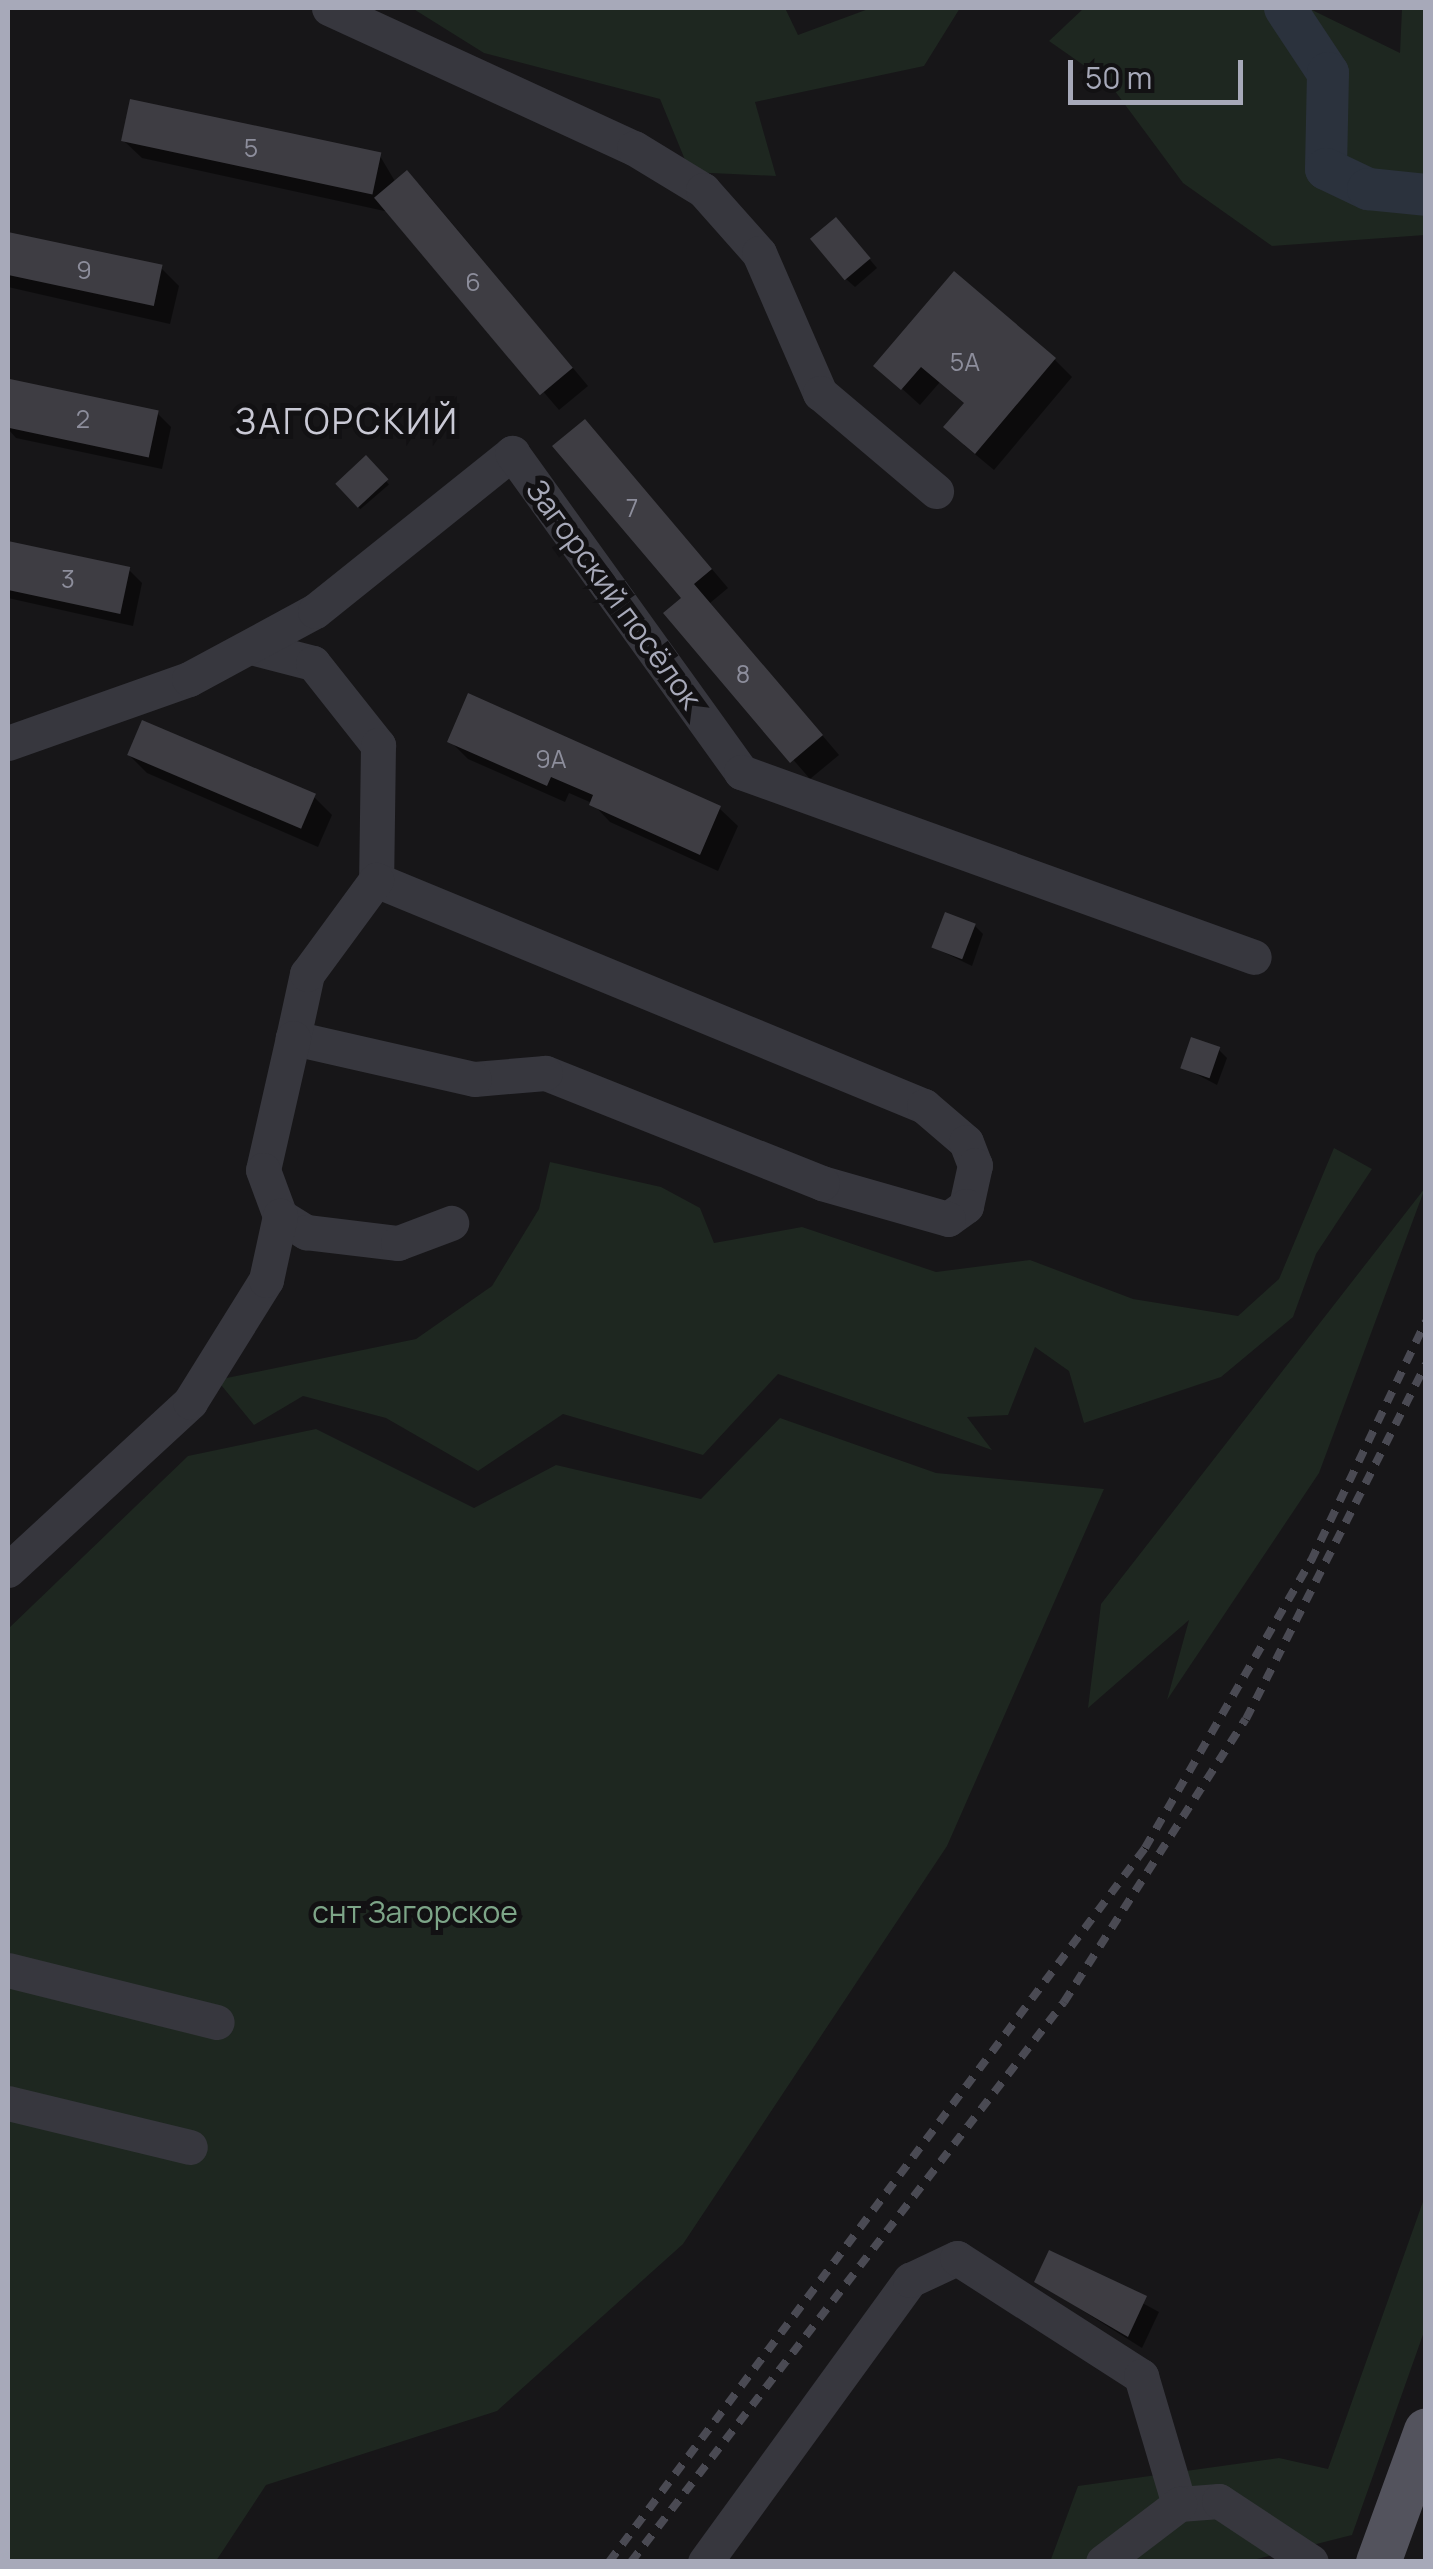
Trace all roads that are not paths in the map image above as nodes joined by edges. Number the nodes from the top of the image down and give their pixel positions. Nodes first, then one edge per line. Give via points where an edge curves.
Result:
1 (329, 8) edge
2 (936, 492) dead end
3 (251, 647) junction
4 (8, 742) edge
5 (376, 880) junction
6 (1254, 957) dead end
7 (293, 1038) junction
8 (280, 1216) junction
9 (451, 1223) dead end
10 (8, 1570) edge
11 (8, 1970) edge
12 (216, 2022) dead end
13 (8, 2103) edge
14 (190, 2147) dead end
15 (1426, 2430) edge
16 (1179, 2504) junction
17 (704, 2562) edge
18 (1102, 2562) edge
19 (1311, 2562) edge
20 (1378, 2562) edge

1 - 2 street via 634,148 703,190 759,253 820,393
3 - 4 street, Загорский посёлок via 86,720
3 - 5 street via 313,664 378,745
3 - 6 street, Загорский посёлок via 315,611 512,453 741,772
5 - 7 street via 307,974
5 - 7 street via 924,1106 966,1142 975,1165 966,1206 948,1218 822,1183 544,1073 474,1079
7 - 8 street via 264,1170
8 - 9 street via 306,1232 398,1244
8 - 10 street via 266,1280 190,1402
11 - 12 street
13 - 14 street
15 - 20 main road
16 - 17 street via 1141,2376 973,2263 941,2258 910,2280
16 - 18 street
16 - 19 street via 1219,2501

